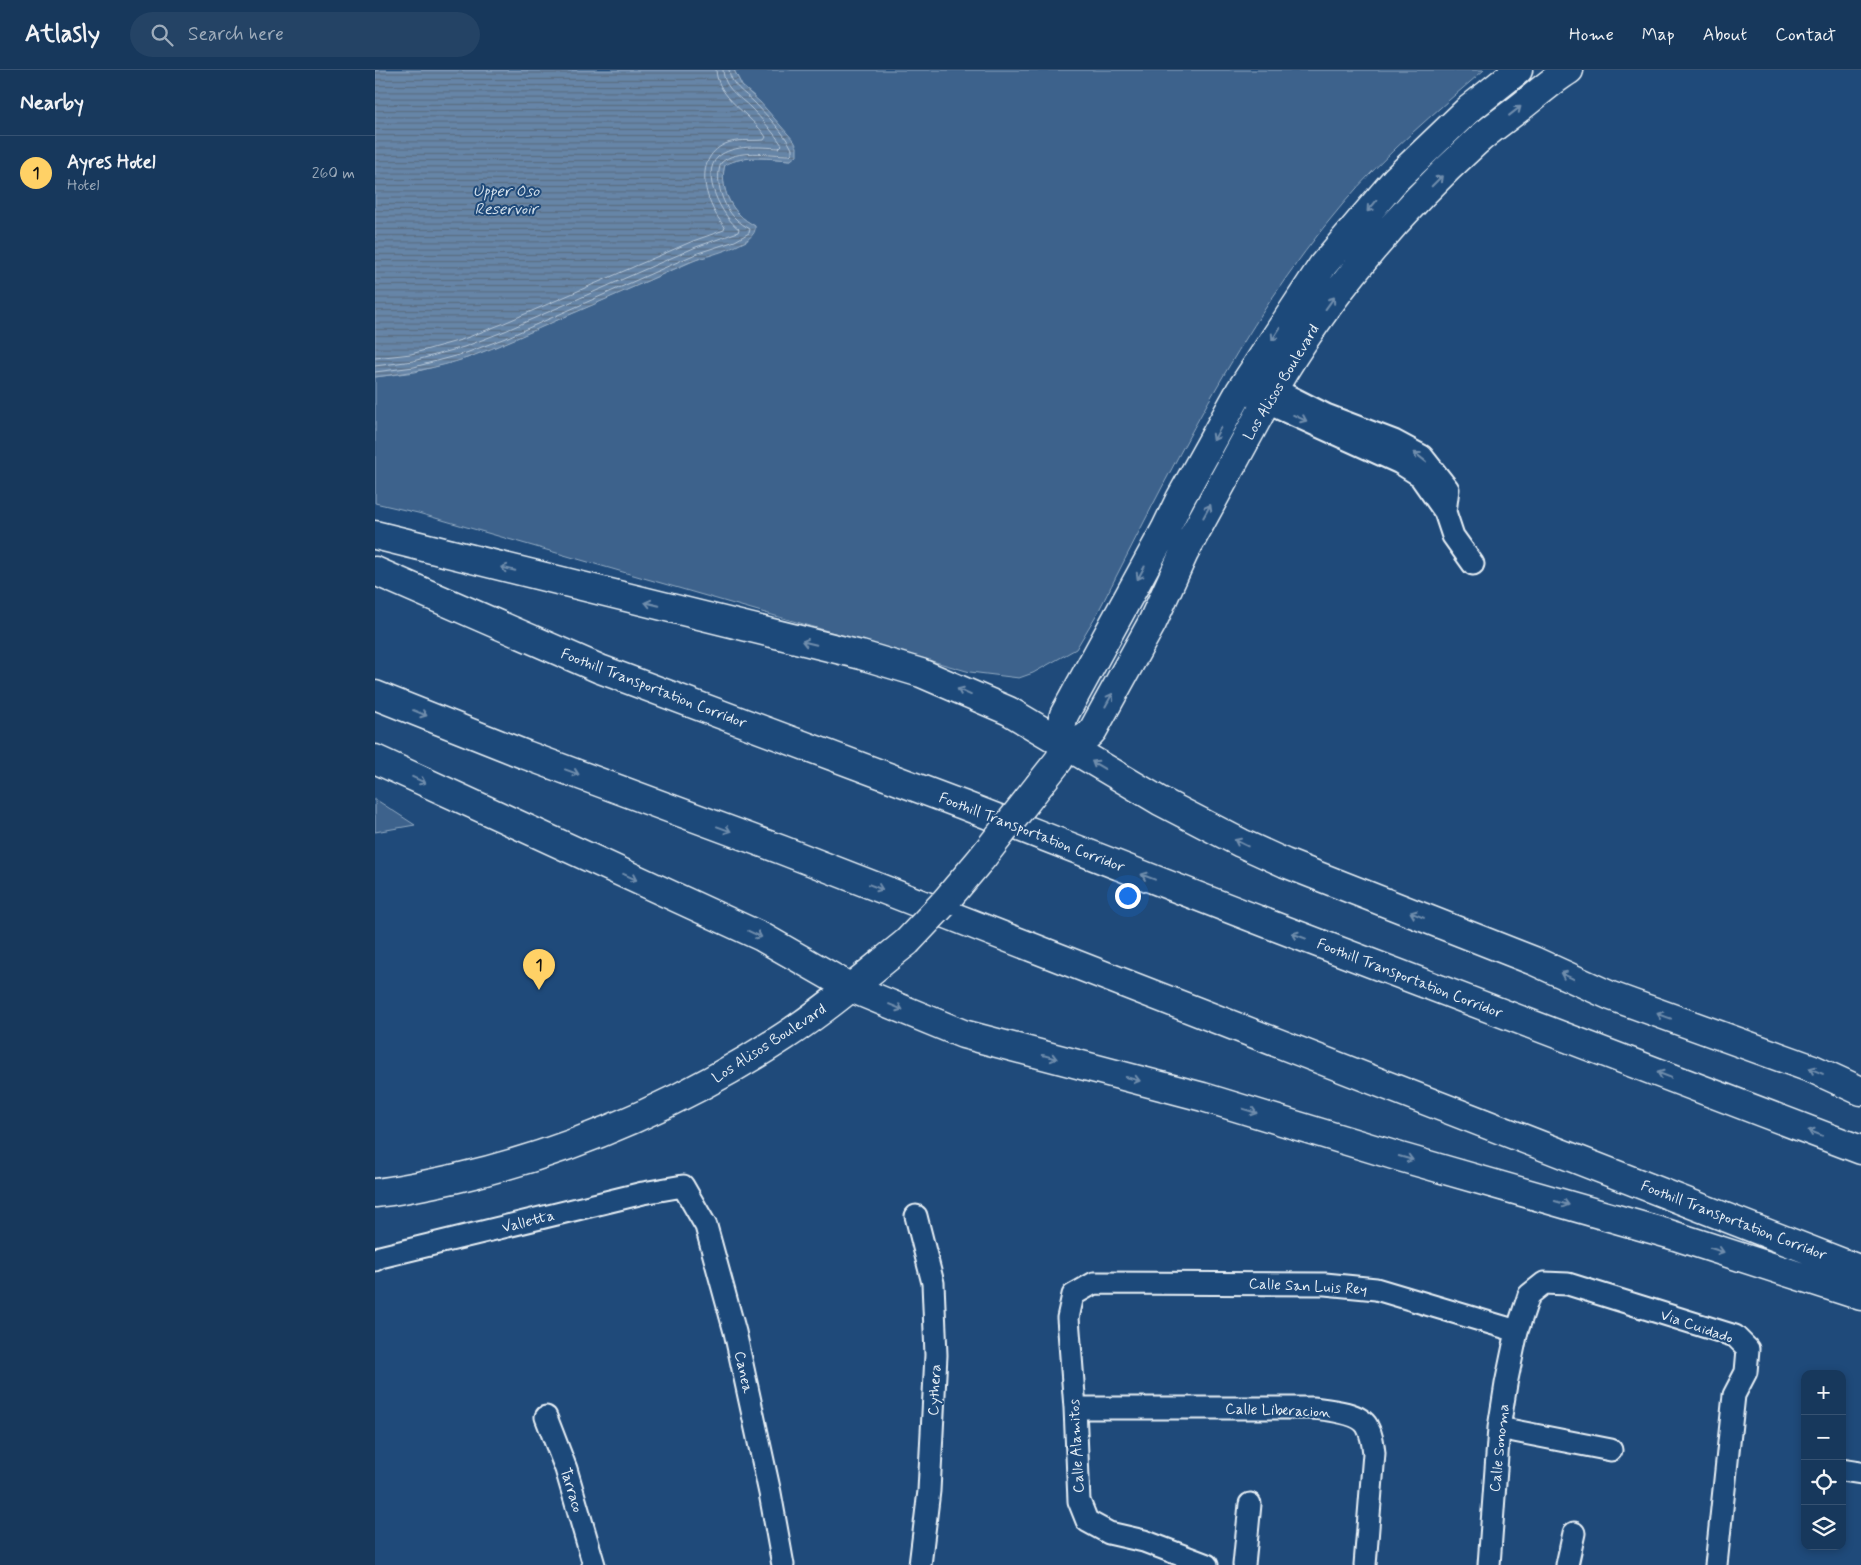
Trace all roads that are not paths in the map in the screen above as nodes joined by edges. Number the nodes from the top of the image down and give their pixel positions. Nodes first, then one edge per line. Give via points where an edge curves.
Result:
1 (1518, 70) edge
2 (1569, 70) edge
3 (1245, 384) junction
4 (1271, 396) junction
5 (375, 535) edge
6 (1473, 564) dead end
7 (375, 571) edge
8 (375, 695) edge
9 (1066, 744) junction
10 (375, 759) edge
11 (851, 988) junction
12 (1861, 1091) edge
13 (1861, 1150) edge
14 (683, 1186) joint
15 (375, 1193) edge
16 (916, 1216) dead end
17 (375, 1260) edge
18 (1861, 1270) edge
19 (1094, 1283) joint
20 (1861, 1296) edge
21 (1517, 1331) junction
22 (1075, 1408) junction
23 (545, 1417) dead end
24 (1499, 1428) junction
25 (1611, 1450) dead end
26 (1846, 1471) edge
27 (1861, 1473) edge
28 (1250, 1504) dead end
29 (1574, 1533) dead end
30 (594, 1565) edge
31 (783, 1565) edge
32 (920, 1565) edge
33 (1207, 1565) edge
34 (1244, 1565) edge
35 (1365, 1565) edge
36 (1489, 1565) edge
37 (1567, 1565) edge
38 (1716, 1565) edge

1 -> 3 main road, Los Alisos Boulevard via 1468,110 1396,178 1323,265
4 -> 2 main road, Los Alisos Boulevard via 1331,301 1418,200 1477,141
3 - 4 street
3 -> 9 main road, Los Alisos Boulevard via 1063,715 1061,734
4 - 6 street via 1400,462 1419,476 1445,512 1453,536
9 -> 4 main road, Los Alisos Boulevard via 1087,738 1093,730 1152,623 1184,553
9 -> 5 main road via 1009,711 887,662
13 -> 7 main road, Foothill Transportation Corridor via 600,669
8 -> 18 main road, Foothill Transportation Corridor
9 - 11 main road, Los Alisos Boulevard, bridge via 1059,760 943,904 907,942
12 -> 9 main road via 1813,1070 1611,996 1534,961 1285,863 1160,801
10 -> 11 main road via 762,937
11 - 15 main road, Los Alisos Boulevard via 760,1052 633,1120 585,1140 499,1167
11 -> 20 main road via 963,1034 1203,1097 1669,1234
14 - 17 street, Valletta via 643,1192
14 - 31 street, Canea via 706,1226 733,1322 771,1493
16 - 32 street, Cythera via 933,1283 936,1355 929,1491
19 - 21 street, Calle San Luis Rey via 1325,1284 1376,1289
19 - 22 street, Calle Alamitos via 1073,1295 1068,1318
21 - 24 street, Calle Sonoma
21 - 38 street, Via Cuidado via 1529,1295 1543,1283 1567,1284 1735,1336 1748,1349 1746,1372 1734,1395
22 - 33 street, Calle Alamitos via 1079,1501 1087,1521 1109,1533 1144,1541
22 - 35 street, Calle Liberacion via 1313,1408 1346,1412 1366,1424 1374,1453
23 - 30 street, Tarraco via 566,1469
24 - 25 street
24 - 36 street, Calle Sonoma
26 - 27 street
28 - 34 street
29 - 37 street

